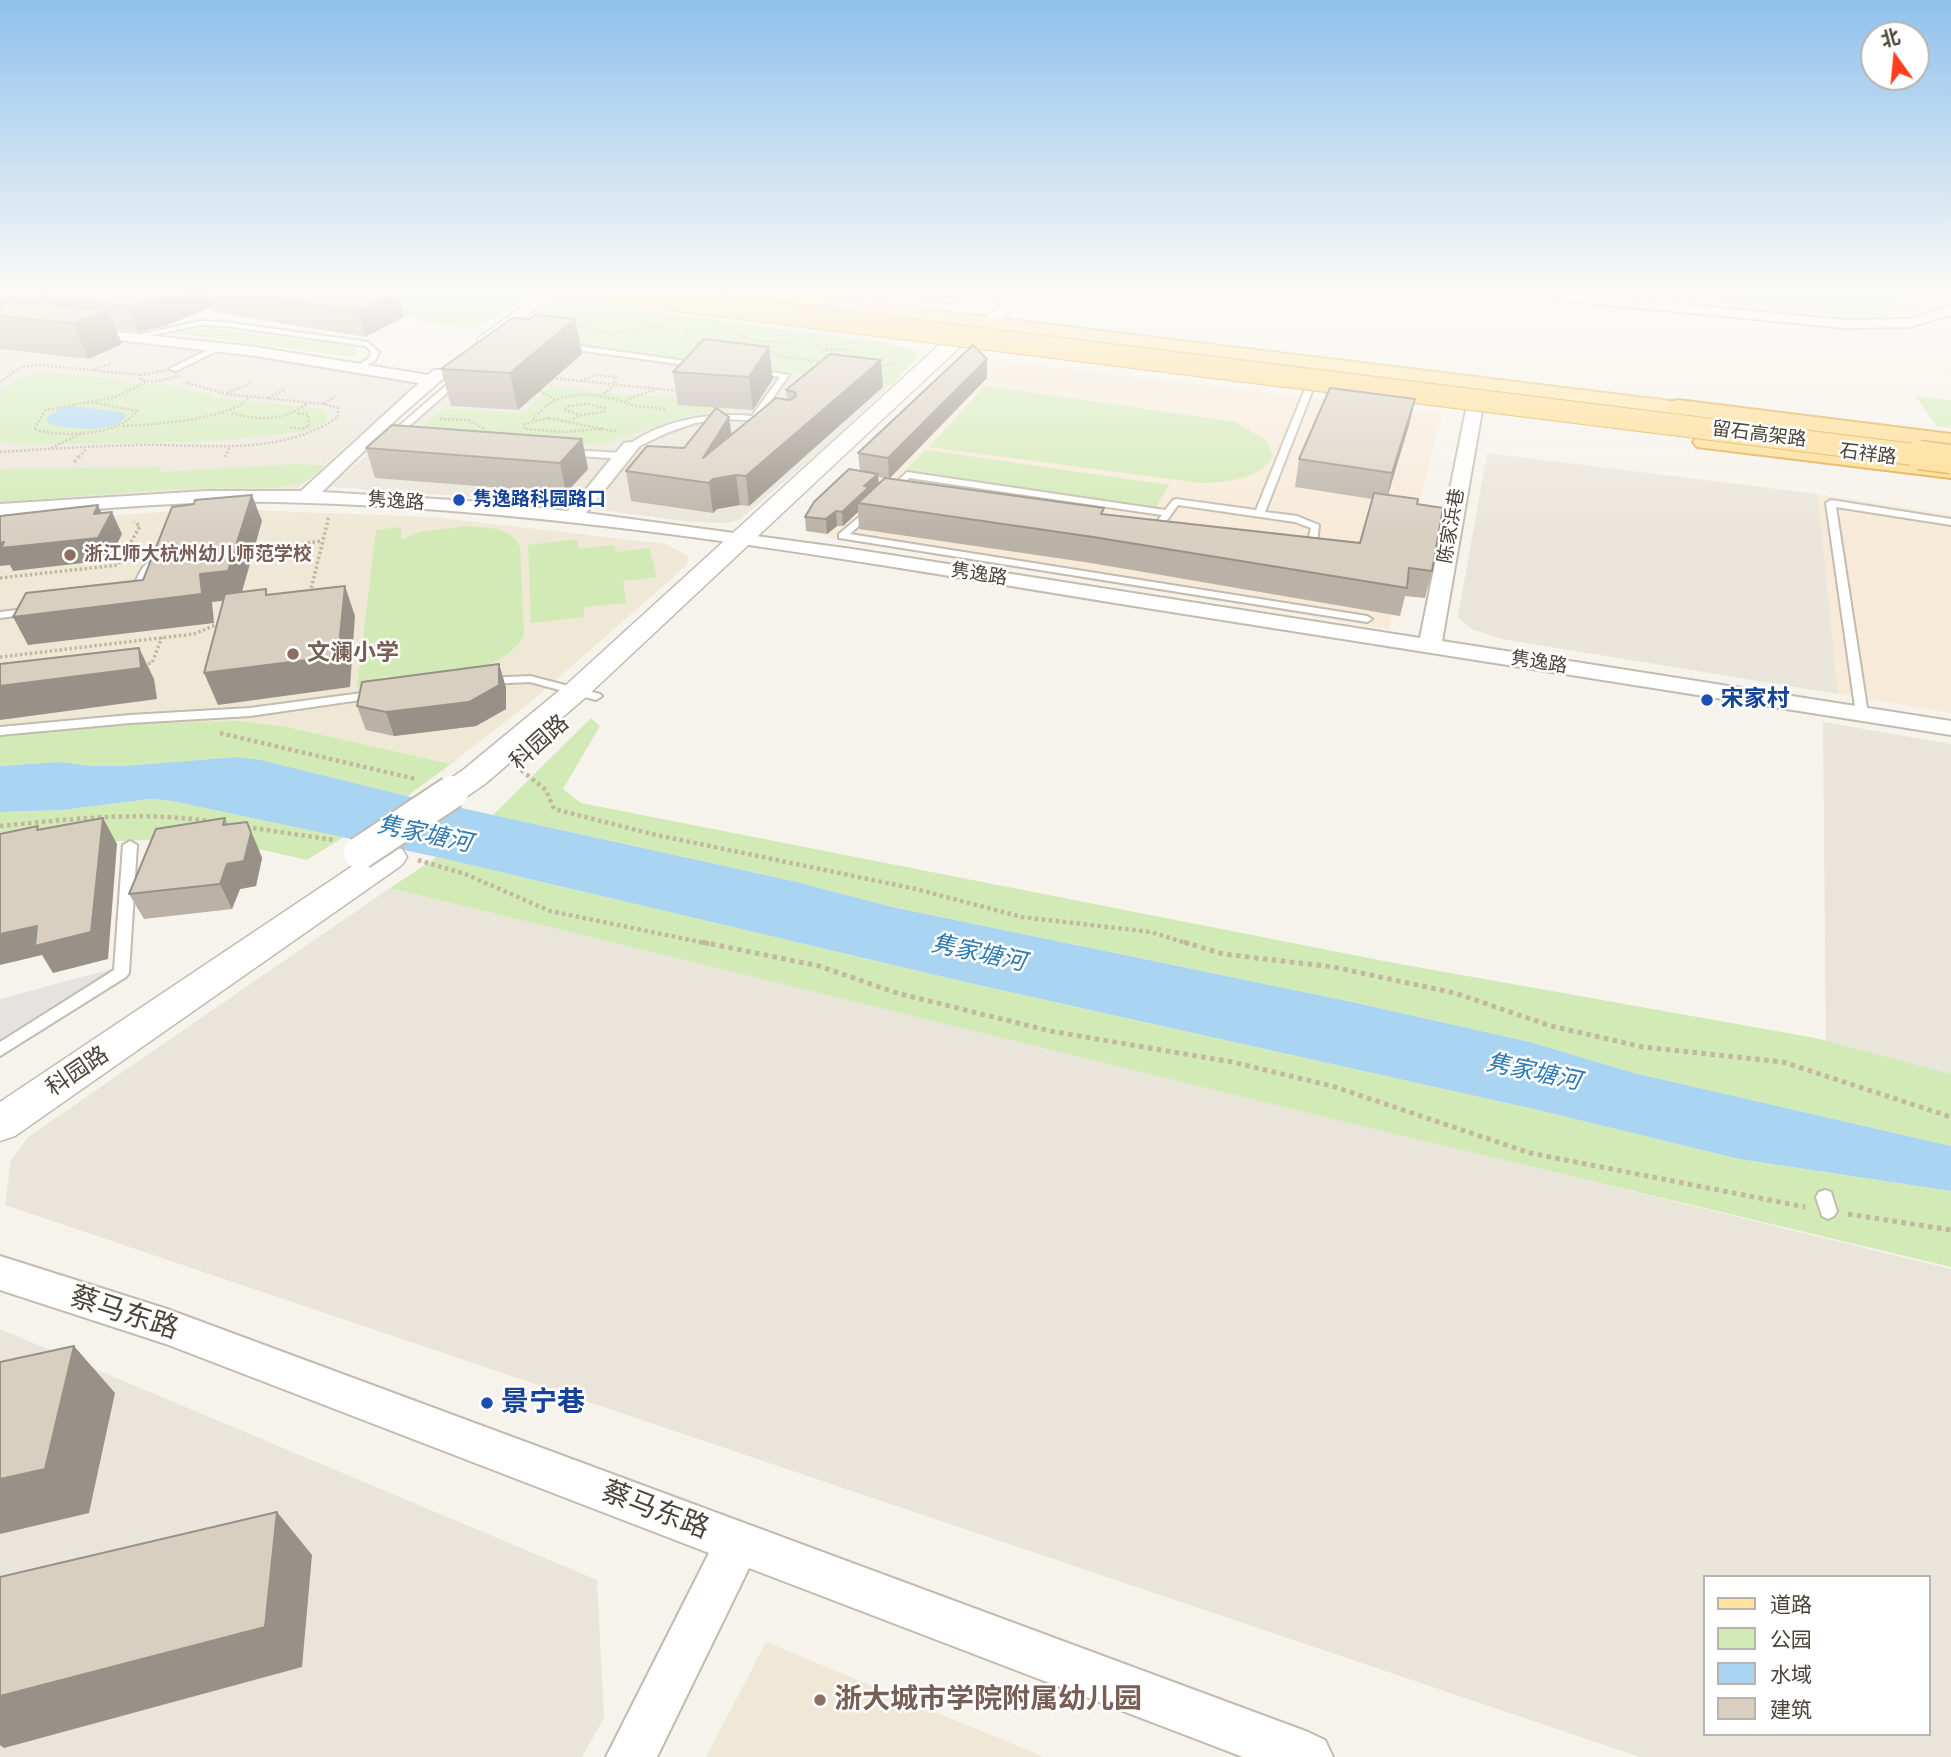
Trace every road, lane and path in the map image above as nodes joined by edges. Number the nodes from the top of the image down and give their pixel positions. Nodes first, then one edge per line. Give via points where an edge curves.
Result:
1 (121, 374) edge
2 (401, 374) edge
3 (439, 374) edge
4 (464, 374) edge
5 (777, 374) edge
6 (924, 374) edge
7 (1189, 374) edge
8 (1241, 374) edge
9 (1257, 374) edge
10 (1350, 374) edge
11 (1365, 374) edge
12 (1429, 374) edge
13 (141, 376) dead end
14 (549, 378) edge
15 (170, 380) dead end
16 (431, 380) junction
17 (148, 381) dead end
18 (580, 382) junction
19 (252, 383) dead end
20 (1311, 384) junction
21 (528, 386) edge
22 (613, 386) junction
23 (286, 388) dead end
24 (656, 390) junction
25 (680, 391) edge
26 (226, 394) junction
27 (335, 396) dead end
28 (601, 396) junction
29 (116, 397) junction
30 (249, 397) junction
31 (576, 397) junction
32 (616, 398) junction
33 (267, 399) junction
34 (556, 400) junction
35 (625, 400) junction
36 (92, 402) junction
37 (307, 403) junction
38 (766, 403) junction
39 (323, 404) junction
40 (576, 404) junction
41 (601, 405) junction
42 (1475, 405) junction
43 (117, 406) junction
44 (230, 409) junction
45 (295, 412) junction
46 (418, 414) junction
47 (581, 415) junction
48 (722, 416) junction
49 (755, 418) junction
50 (573, 419) junction
51 (533, 420) junction
52 (780, 421) edge
53 (122, 426) junction
54 (290, 427) dead end
55 (301, 429) junction
56 (604, 429) junction
57 (85, 431) junction
58 (293, 438) junction
59 (480, 438) edge
60 (1951, 441) edge
61 (404, 442) edge
62 (625, 445) junction
63 (230, 446) junction
64 (88, 448) junction
65 (48, 449) junction
66 (1951, 449) edge
67 (0, 452) edge
68 (556, 452) edge
69 (225, 457) dead end
70 (1951, 462) edge
71 (74, 463) dead end
72 (1951, 471) edge
73 (911, 489) edge
74 (899, 492) junction
75 (306, 497) junction
76 (333, 498) junction
77 (0, 510) edge
78 (1168, 513) junction
79 (1260, 513) junction
80 (572, 517) junction
81 (124, 522) dead end
82 (1951, 522) edge
83 (1145, 523) edge
84 (753, 540) junction
85 (323, 541) junction
86 (246, 550) edge
87 (1299, 559) edge
88 (149, 565) edge
89 (0, 578) edge
90 (118, 599) edge
91 (309, 601) edge
92 (48, 610) edge
93 (0, 615) edge
94 (1367, 619) dead end
95 (226, 622) edge
96 (162, 637) junction
97 (1430, 646) junction
98 (0, 657) edge
99 (139, 665) edge
100 (476, 682) edge
101 (396, 693) edge
102 (586, 694) junction
103 (1861, 714) junction
104 (1951, 728) edge
105 (0, 731) edge
106 (211, 732) dead end
107 (515, 765) junction
108 (463, 792) junction
109 (222, 823) edge
110 (236, 825) edge
111 (0, 826) edge
112 (130, 845) dead end
113 (374, 852) junction
114 (0, 1050) edge
115 (6, 1107) edge
116 (1951, 1118) edge
117 (1951, 1230) edge
118 (0, 1273) edge
119 (738, 1543) junction
120 (631, 1757) edge
121 (1308, 1757) edge

1 - 13 path
2 - 16 street
3 - 16 street
4 - 46 lane
5 - 38 lane via 785,375
6 - 84 street, 科园路
7 - 72 highway, bridge
8 - 20 main road, 石祥路
9 - 70 highway, 留石高架路, bridge
10 - 66 highway, 留石高架路
11 - 60 main road, 石祥路
12 - 60 highway
14 - 18 path
15 - 26 path
16 - 75 street
17 - 29 path
18 - 22 path
18 - 22 path via 596,375 616,377
19 - 26 path
20 - 42 main road, 石祥路
20 - 79 lane
21 - 34 path
22 - 24 path
22 - 28 path
23 - 33 path
24 - 25 path
24 - 35 path
26 - 30 path
27 - 39 path
28 - 31 path
28 - 32 path
29 - 36 path
29 - 43 path
30 - 33 path
30 - 44 path
31 - 34 path
31 - 40 path
32 - 35 path
32 - 41 path
33 - 37 path
34 - 51 path via 538,409
35 - 48 path via 672,413 675,409 713,411
36 - 43 path
36 - 57 path via 46,410 34,429
37 - 39 path
37 - 45 path
38 - 48 lane
38 - 49 lane
39 - 58 path via 338,408 338,417 315,434
40 - 41 path
40 - 47 path via 564,410
41 - 47 path via 604,412
42 - 70 main road, 石祥路
42 - 97 street, 陈家浜巷
43 - 53 path via 137,411 135,418
44 - 45 path via 258,419
44 - 53 path via 148,426
45 - 55 path via 308,414 309,426
46 - 59 path via 479,423 483,428
46 - 61 lane via 395,434 396,440
47 - 50 path
48 - 49 lane
48 - 62 lane via 684,422
49 - 52 lane
50 - 51 path
50 - 56 path
51 - 56 path via 524,424 525,429 581,433
53 - 57 path
54 - 55 path
55 - 58 path
56 - 62 path
57 - 65 path
58 - 63 path
62 - 68 lane
62 - 80 street
63 - 64 path
63 - 69 path
64 - 65 path
64 - 71 path
65 - 67 path
73 - 74 lane
74 - 78 lane via 907,475
74 - 94 lane via 886,490 842,536
75 - 76 street, 隽逸路
75 - 77 street, 隽逸路 via 211,497 79,510
76 - 80 street, 隽逸路
76 - 85 path
78 - 79 lane via 1176,502
78 - 83 lane via 1159,527
79 - 87 lane via 1316,527 1311,551
80 - 84 street, 隽逸路
81 - 89 path via 139,526 118,565
82 - 103 lane via 1831,503
84 - 97 street, 隽逸路
84 - 102 street, 科园路
85 - 86 path
85 - 91 path
88 - 90 lane via 138,591
92 - 93 lane
95 - 96 path via 194,634
96 - 98 path
96 - 99 path via 152,663
97 - 103 street, 隽逸路
100 - 102 lane via 530,679
101 - 105 lane via 250,712
102 - 107 street, 科园路
102 - 108 street, 科园路
103 - 104 street, 隽逸路
106 - 108 path
107 - 108 street, 科园路
107 - 116 path via 546,790 554,809 652,834 916,889 1023,917 1150,932 1223,954 1334,967 1441,990 1551,1026 1643,1047 1783,1062
108 - 113 street, 科园路
109 - 111 path via 119,814
110 - 113 path
112 - 114 lane via 121,973
113 - 115 street, 科园路
113 - 117 path via 464,874 550,911 819,966 897,993 1051,1031 1232,1062 1332,1086 1530,1153
118 - 119 street, 蔡马东路 via 167,1327
119 - 120 street
119 - 121 street, 蔡马东路

